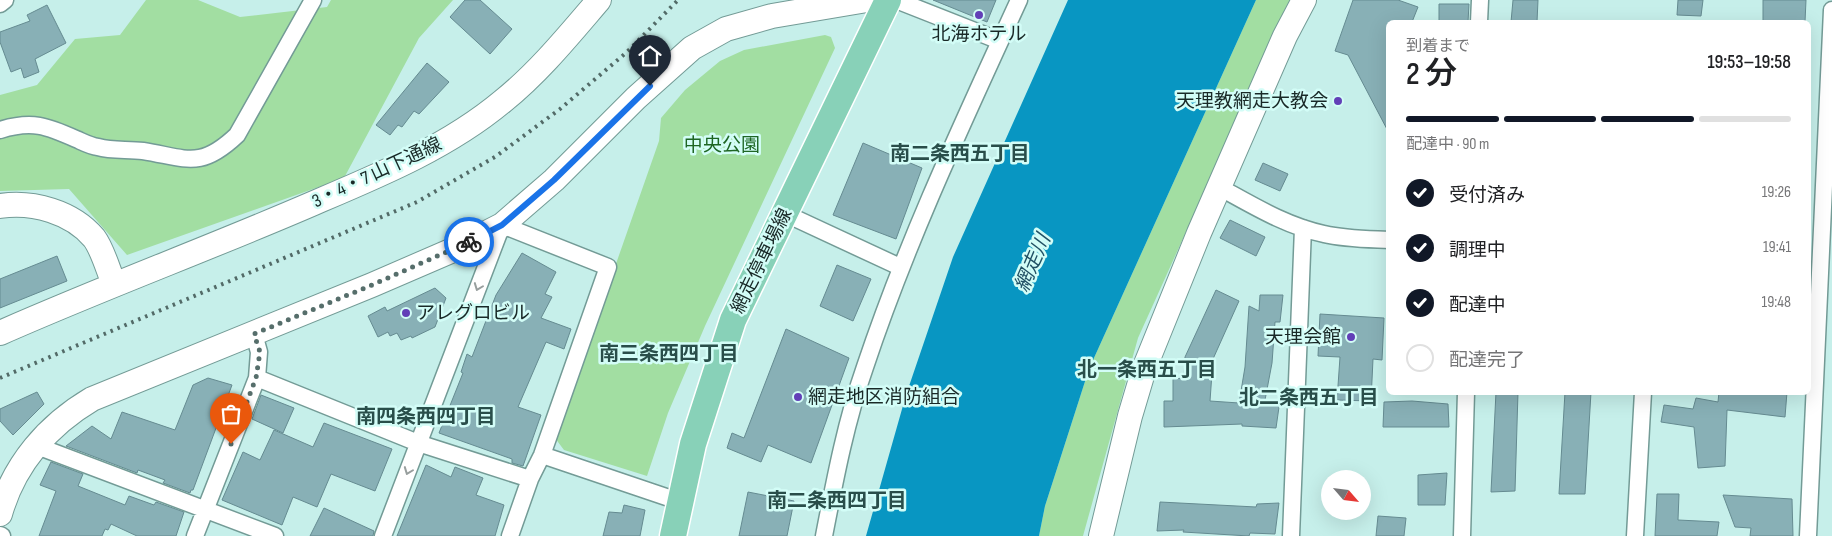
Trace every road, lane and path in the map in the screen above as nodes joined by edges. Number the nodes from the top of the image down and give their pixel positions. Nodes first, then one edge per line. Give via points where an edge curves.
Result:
1 (6, 0) edge
2 (313, 0) edge
3 (600, 0) edge
4 (867, 0) edge
5 (888, 0) edge
6 (896, 0) edge
7 (1019, 0) edge
8 (1304, 0) edge
9 (1480, 0) edge
10 (0, 4) edge
11 (1832, 10) edge
12 (1479, 20) edge
13 (1000, 41) junction
14 (0, 130) edge
15 (1219, 187) junction
16 (0, 206) edge
17 (786, 214) junction
18 (502, 225) junction
19 (1303, 228) junction
20 (1386, 240) edge
21 (1821, 254) edge
22 (900, 267) junction
23 (114, 284) junction
24 (0, 333) edge
25 (254, 334) junction
26 (256, 378) junction
27 (1466, 395) edge
28 (1643, 395) edge
29 (418, 443) junction
30 (37, 446) junction
31 (542, 455) junction
32 (530, 479) junction
33 (680, 502) junction
34 (205, 510) junction
35 (0, 514) edge
36 (195, 536) edge
37 (274, 536) edge
38 (383, 536) edge
39 (510, 536) edge
40 (672, 536) edge
41 (824, 536) edge
42 (1101, 536) edge
43 (1291, 536) edge
44 (1462, 536) edge
45 (1635, 536) edge
46 (1808, 536) edge

1 - 10 street
2 - 14 street via 237,135 222,150 204,157 181,160 97,147 43,125 18,124
3 - 23 street, 3・4・7 山下通線 via 552,54 503,101 448,140 309,206
4 - 18 street via 772,16 726,29 692,48 636,98 554,180
5 - 17 main road, 網走停車場線
6 - 13 street
7 - 13 street
8 - 15 street
9 - 12 street
11 - 21 street
13 - 22 street
15 - 19 street
15 - 42 street via 1144,369
16 - 23 street via 31,205 81,225 95,240
17 - 22 street
17 - 33 main road, 網走停車場線 via 733,320 693,444
18 - 25 street via 444,254
18 -> 29 street
18 - 31 street via 608,268
19 - 20 street via 1324,234
19 - 43 street
21 - 46 street
22 - 41 street via 864,368 834,482
23 - 24 street, 3・4・7 山下通線
25 - 26 street via 260,352
25 - 30 street via 149,373 92,399 70,412
26 - 29 street
26 - 34 street
27 - 44 street
28 - 45 street
29 - 32 street
29 -> 38 street
30 - 34 street
30 - 35 street via 18,468
31 - 32 street
31 - 33 street
32 - 39 street
33 - 40 main road, 網走停車場線
34 - 36 street
34 - 37 street

